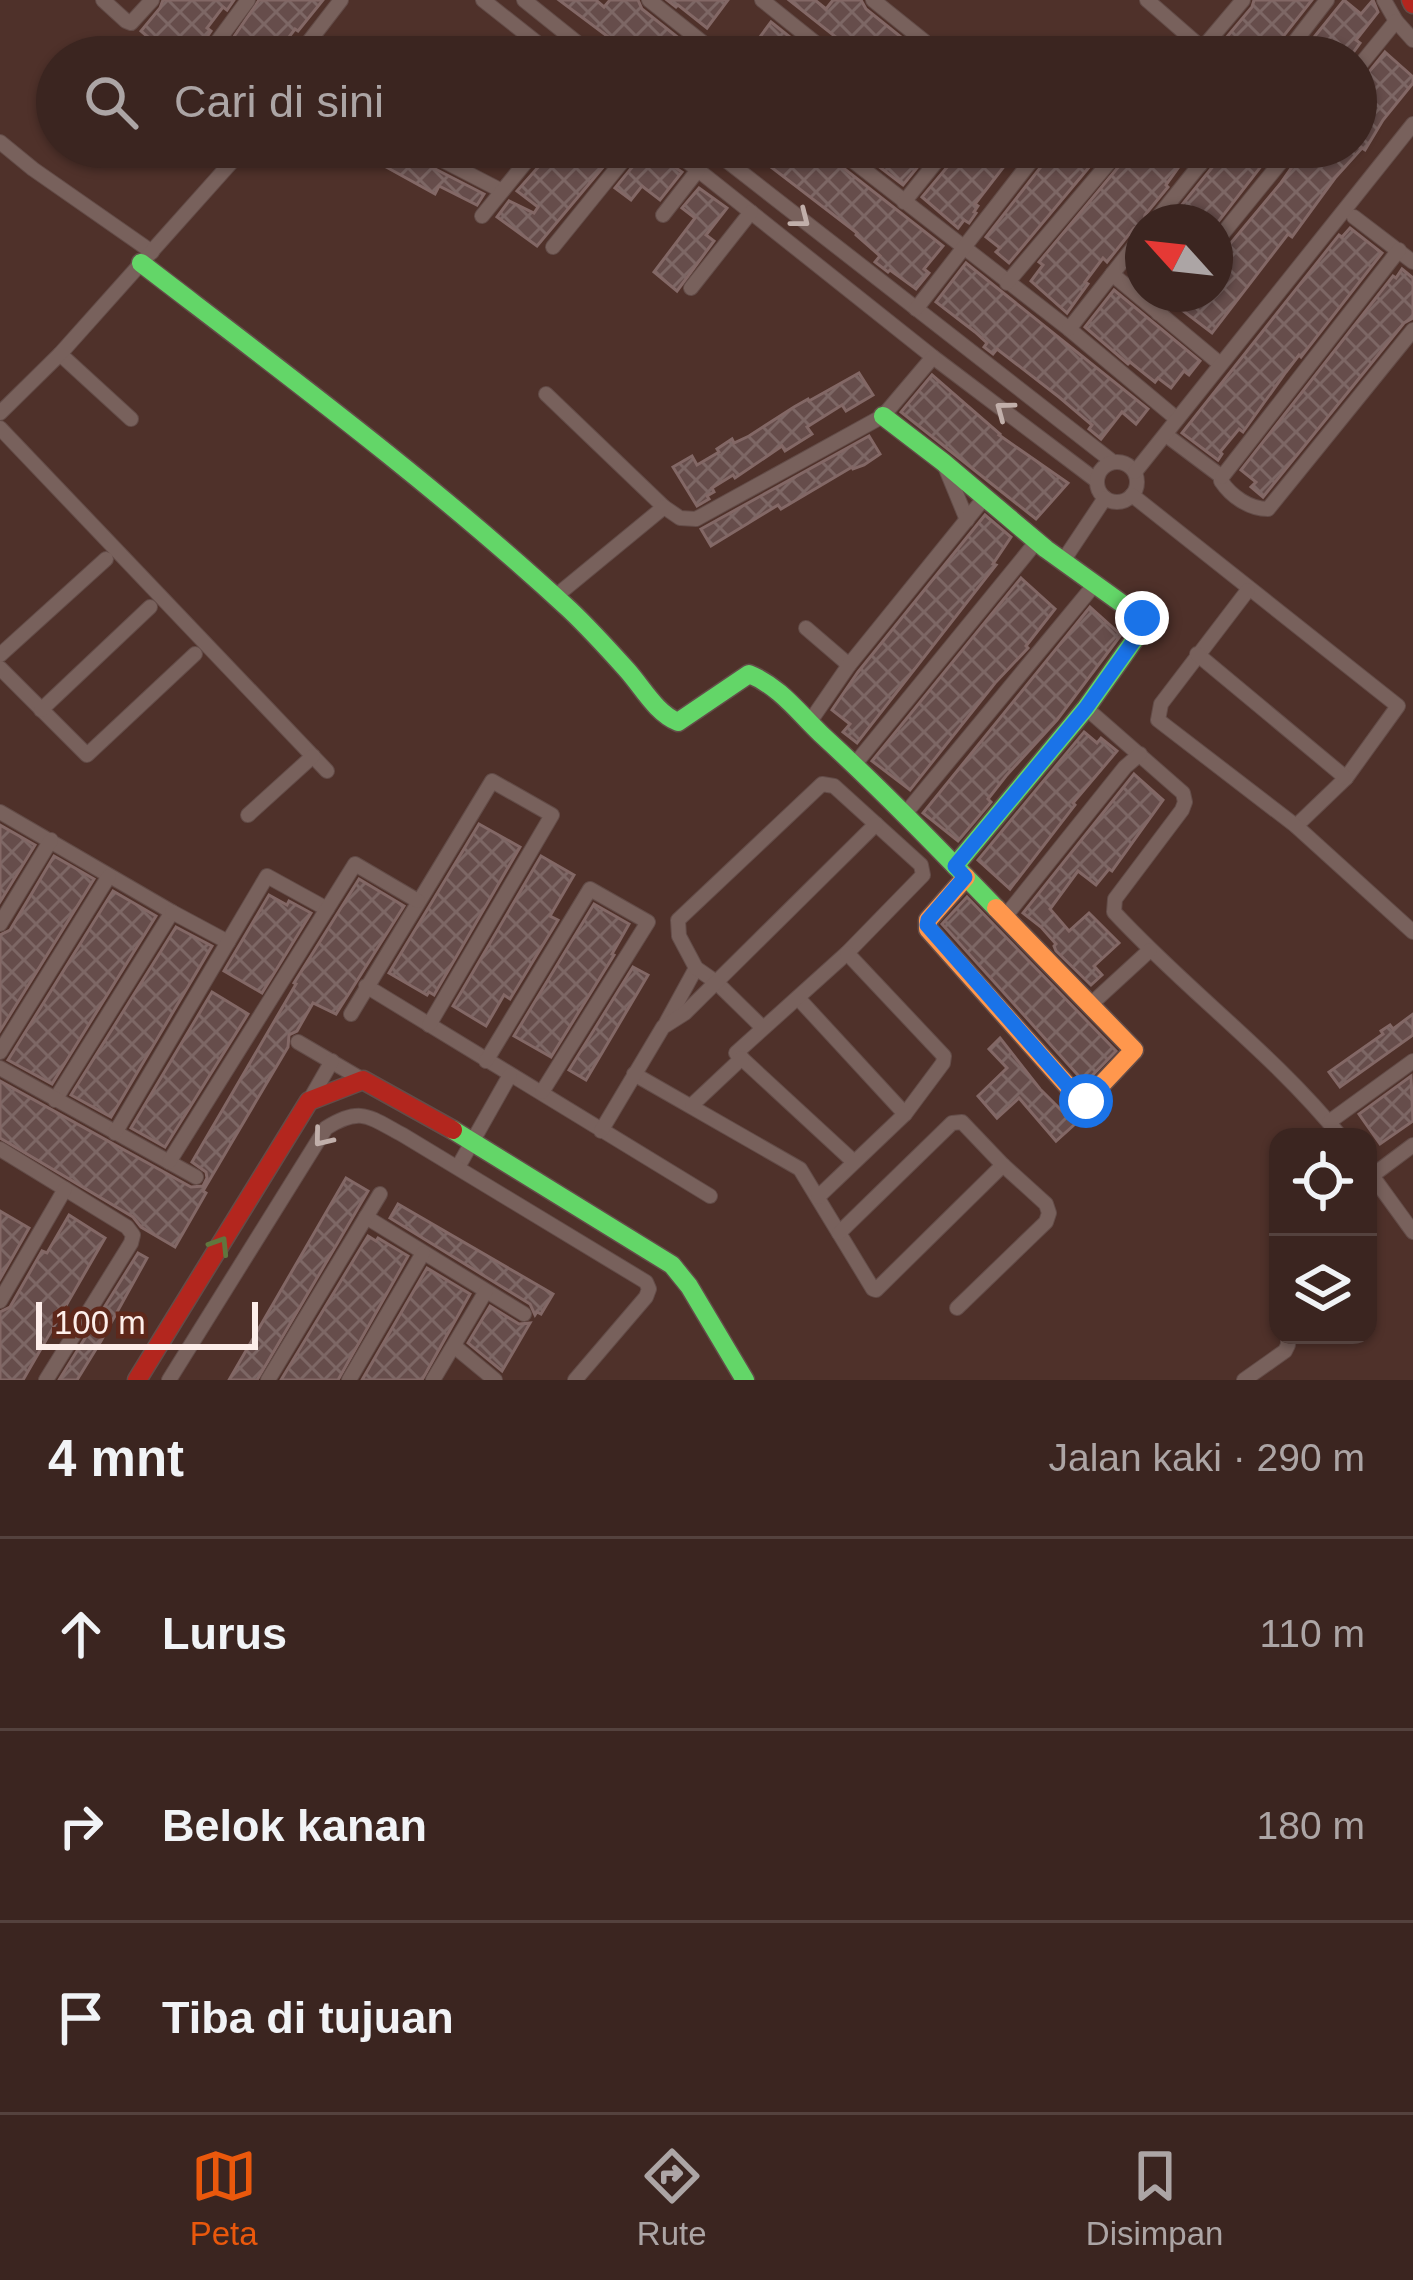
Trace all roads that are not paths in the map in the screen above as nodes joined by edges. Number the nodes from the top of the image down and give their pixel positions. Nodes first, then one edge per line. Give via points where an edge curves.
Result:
1 (103, 0) edge
2 (152, 0) edge
3 (248, 0) edge
4 (341, 0) edge
5 (483, 0) edge
6 (524, 0) edge
7 (650, 0) edge
8 (762, 0) edge
9 (873, 0) edge
10 (1147, 0) edge
11 (1243, 0) edge
12 (1327, 0) edge
13 (1384, 0) edge
14 (1396, 21) junction
15 (221, 36) edge
16 (313, 36) edge
17 (529, 36) edge
18 (569, 36) edge
19 (694, 36) edge
20 (807, 36) edge
21 (919, 36) edge
22 (1183, 36) edge
23 (1213, 36) edge
24 (1299, 36) edge
25 (1413, 40) edge
26 (1377, 44) edge
27 (1413, 124) edge
28 (0, 142) edge
29 (226, 168) edge
30 (469, 168) edge
31 (521, 168) edge
32 (617, 168) edge
33 (695, 168) edge
34 (736, 168) edge
35 (869, 168) edge
36 (931, 168) edge
37 (1024, 168) edge
38 (1104, 168) edge
39 (1198, 168) edge
40 (1276, 168) edge
41 (698, 170) junction
42 (502, 191) junction
43 (904, 202) junction
44 (1169, 204) edge
45 (752, 212) junction
46 (663, 215) dead end
47 (482, 216) dead end
48 (1354, 217) dead end
49 (1233, 221) edge
50 (553, 247) dead end
51 (962, 247) junction
52 (1399, 250) junction
53 (147, 257) junction
54 (1125, 258) edge
55 (1413, 262) edge
56 (1112, 274) junction
57 (1006, 283) junction
58 (691, 288) dead end
59 (916, 309) junction
60 (1158, 313) joint
61 (1069, 329) junction
62 (1413, 330) edge
63 (60, 354) junction
64 (933, 357) junction
65 (1219, 363) junction
66 (546, 394) dead end
67 (0, 413) edge
68 (883, 416) junction
69 (131, 418) dead end
70 (1178, 419) junction
71 (0, 428) edge
72 (1166, 435) junction
73 (943, 462) junction
74 (1113, 462) junction
75 (1135, 472) junction
76 (1222, 476) junction
77 (1097, 481) junction
78 (1132, 495) junction
79 (985, 497) junction
80 (1105, 498) junction
81 (664, 507) junction
82 (967, 520) junction
83 (1036, 541) junction
84 (106, 560) dead end
85 (1063, 561) junction
86 (1095, 584) junction
87 (1248, 590) junction
88 (562, 591) dead end
89 (150, 607) dead end
90 (806, 628) dead end
91 (195, 654) dead end
92 (1197, 654) junction
93 (0, 655) edge
94 (849, 665) junction
95 (0, 668) edge
96 (1086, 708) junction
97 (41, 710) junction
98 (809, 723) junction
99 (1139, 754) junction
100 (313, 756) junction
101 (855, 764) junction
102 (327, 771) dead end
103 (1346, 778) junction
104 (0, 812) edge
105 (905, 814) junction
106 (248, 815) dead end
107 (876, 824) junction
108 (1296, 826) junction
109 (51, 841) junction
110 (960, 872) junction
111 (110, 876) junction
112 (418, 901) junction
113 (327, 909) junction
114 (172, 912) junction
115 (1004, 918) junction
116 (0, 924) edge
117 (1413, 932) edge
118 (228, 942) junction
119 (1150, 950) junction
120 (848, 953) junction
121 (696, 968) junction
122 (716, 982) junction
123 (366, 986) junction
124 (798, 998) junction
125 (1089, 1006) junction
126 (351, 1014) dead end
127 (429, 1025) junction
128 (663, 1027) junction
129 (763, 1028) junction
130 (298, 1042) dead end
131 (0, 1052) edge
132 (742, 1058) junction
133 (1413, 1060) edge
134 (332, 1061) junction
135 (485, 1061) junction
136 (0, 1068) edge
137 (634, 1074) junction
138 (510, 1076) junction
139 (363, 1080) junction
140 (542, 1092) junction
141 (55, 1100) junction
142 (309, 1101) junction
143 (692, 1105) junction
144 (904, 1114) junction
145 (1329, 1122) junction
146 (1334, 1128) edge
147 (601, 1130) junction
148 (115, 1133) junction
149 (472, 1143) junction
150 (1413, 1145) edge
151 (0, 1149) edge
152 (169, 1162) junction
153 (854, 1162) junction
154 (460, 1164) junction
155 (1003, 1165) junction
156 (1377, 1168) edge
157 (196, 1178) dead end
158 (1377, 1184) edge
159 (65, 1189) junction
160 (1383, 1193) junction
161 (380, 1194) dead end
162 (710, 1196) dead end
163 (818, 1197) junction
164 (1377, 1199) edge
165 (365, 1216) junction
166 (1413, 1232) edge
167 (838, 1233) junction
168 (423, 1253) junction
169 (486, 1291) junction
170 (0, 1301) edge
171 (957, 1308) dead end
172 (524, 1314) dead end
173 (1288, 1344) edge
174 (454, 1346) junction
175 (46, 1380) edge
176 (137, 1380) edge
177 (169, 1380) edge
178 (268, 1380) edge
179 (349, 1380) edge
180 (433, 1380) edge
181 (495, 1380) edge
182 (575, 1380) edge
183 (745, 1380) edge
184 (1244, 1380) edge

1 - 2 street via 126,22
3 - 15 street
4 - 16 street
5 - 17 street
6 - 18 street
7 - 19 street
8 - 20 street
9 - 21 street
10 - 22 street
11 - 23 street
12 - 24 street
13 - 14 street
14 - 25 street
14 - 26 street
27 - 65 street
28 - 53 street
29 - 53 street
30 - 42 street
31 - 42 street
32 - 50 street
33 - 41 street
34 -> 59 street
35 - 43 street
36 - 43 street
37 - 51 street
38 - 57 street
39 - 44 street
40 - 49 street
41 - 45 street
41 - 46 street
42 - 47 street
43 - 51 street
45 - 58 street
45 - 64 street
48 - 52 street
51 - 57 street
51 - 59 street
52 - 55 street
52 - 76 street
53 - 63 street
53 - 98 street via 572,612 666,717 678,722 748,674
54 - 56 street
56 - 60 street
56 - 61 street
57 - 61 street
59 - 74 street
60 - 65 street
61 - 70 street
62 - 76 street via 1268,509 1240,500
63 - 67 street
63 - 69 street
64 - 68 street
77 -> 64 street
65 - 70 street
66 - 81 street
68 - 73 street
68 - 81 street via 696,519
70 - 72 street
71 - 100 street
72 - 75 street
72 - 76 street
73 - 79 street
73 - 82 street
74 - 75 street
74 - 77 street
75 - 78 street
77 - 80 street
78 - 80 street
78 - 87 street
79 - 82 street
79 - 83 street
80 - 85 street
81 - 88 street
82 - 94 street
83 - 85 street
83 - 101 street
84 - 93 street
85 - 86 street
86 - 96 street via 1143,625
86 - 105 street
87 - 92 street
87 - 103 street via 1398,706
89 - 97 street
90 - 94 street
91 - 97 street via 86,754
92 - 103 street
92 - 108 street via 1158,720
94 - 98 street
95 - 97 street
96 - 99 street
96 - 110 street
98 - 101 street
99 - 115 street
99 - 119 street via 1185,802 1113,906
100 - 102 street
100 - 106 street
101 - 105 street
103 - 108 street
104 - 109 street
105 - 110 street
107 - 120 street via 922,875
107 - 121 street via 822,784 678,920
107 - 122 street
108 - 117 street
109 - 111 street
109 - 116 street
110 - 115 street
110 - 125 street via 928,929 1084,1102 1134,1052
111 - 114 street
111 - 131 street
112 - 113 street via 355,864
112 - 123 street
112 - 127 street via 492,781 552,815
113 - 118 street via 268,876
113 - 152 street
114 - 118 street
114 - 141 street
115 - 125 street
118 - 148 street
119 - 125 street
119 - 145 street
120 - 124 street
120 - 144 street via 944,1056
121 - 122 street
121 - 128 street
122 - 128 street
122 - 129 street
123 - 126 street
123 - 127 street
124 - 129 street
124 - 144 street
127 - 135 street
128 - 137 street
129 - 132 street via 736,1053
130 - 134 street
132 - 143 street
132 - 153 street
133 - 145 street
134 - 139 street
134 - 142 street
135 - 138 street
135 - 140 street via 590,889 648,922
136 - 141 street
137 - 143 street
137 - 147 street
138 - 140 street
138 - 149 street
139 - 142 street
139 - 149 street
140 - 147 street
141 - 148 street
176 -> 142 street
143 - 163 street via 800,1169
144 - 153 street
145 - 146 street
147 - 162 street
148 - 152 street
149 - 154 street
149 - 183 street via 672,1265
150 - 156 street
151 - 159 street
152 - 157 street
153 - 163 street
154 -> 177 street via 369,1117 344,1117 326,1128
154 - 182 street via 646,1282 646,1297
155 - 167 street via 956,1121
155 - 167 street via 877,1290
155 - 171 street via 1046,1204 1046,1222
158 - 160 street
159 - 170 street
159 - 175 street via 133,1235
160 - 164 street
160 - 166 street
161 - 165 street
163 - 167 street
165 - 168 street
165 - 178 street
168 - 169 street
168 - 179 street
169 - 172 street
169 - 174 street
173 - 184 street
174 - 180 street
174 - 181 street

